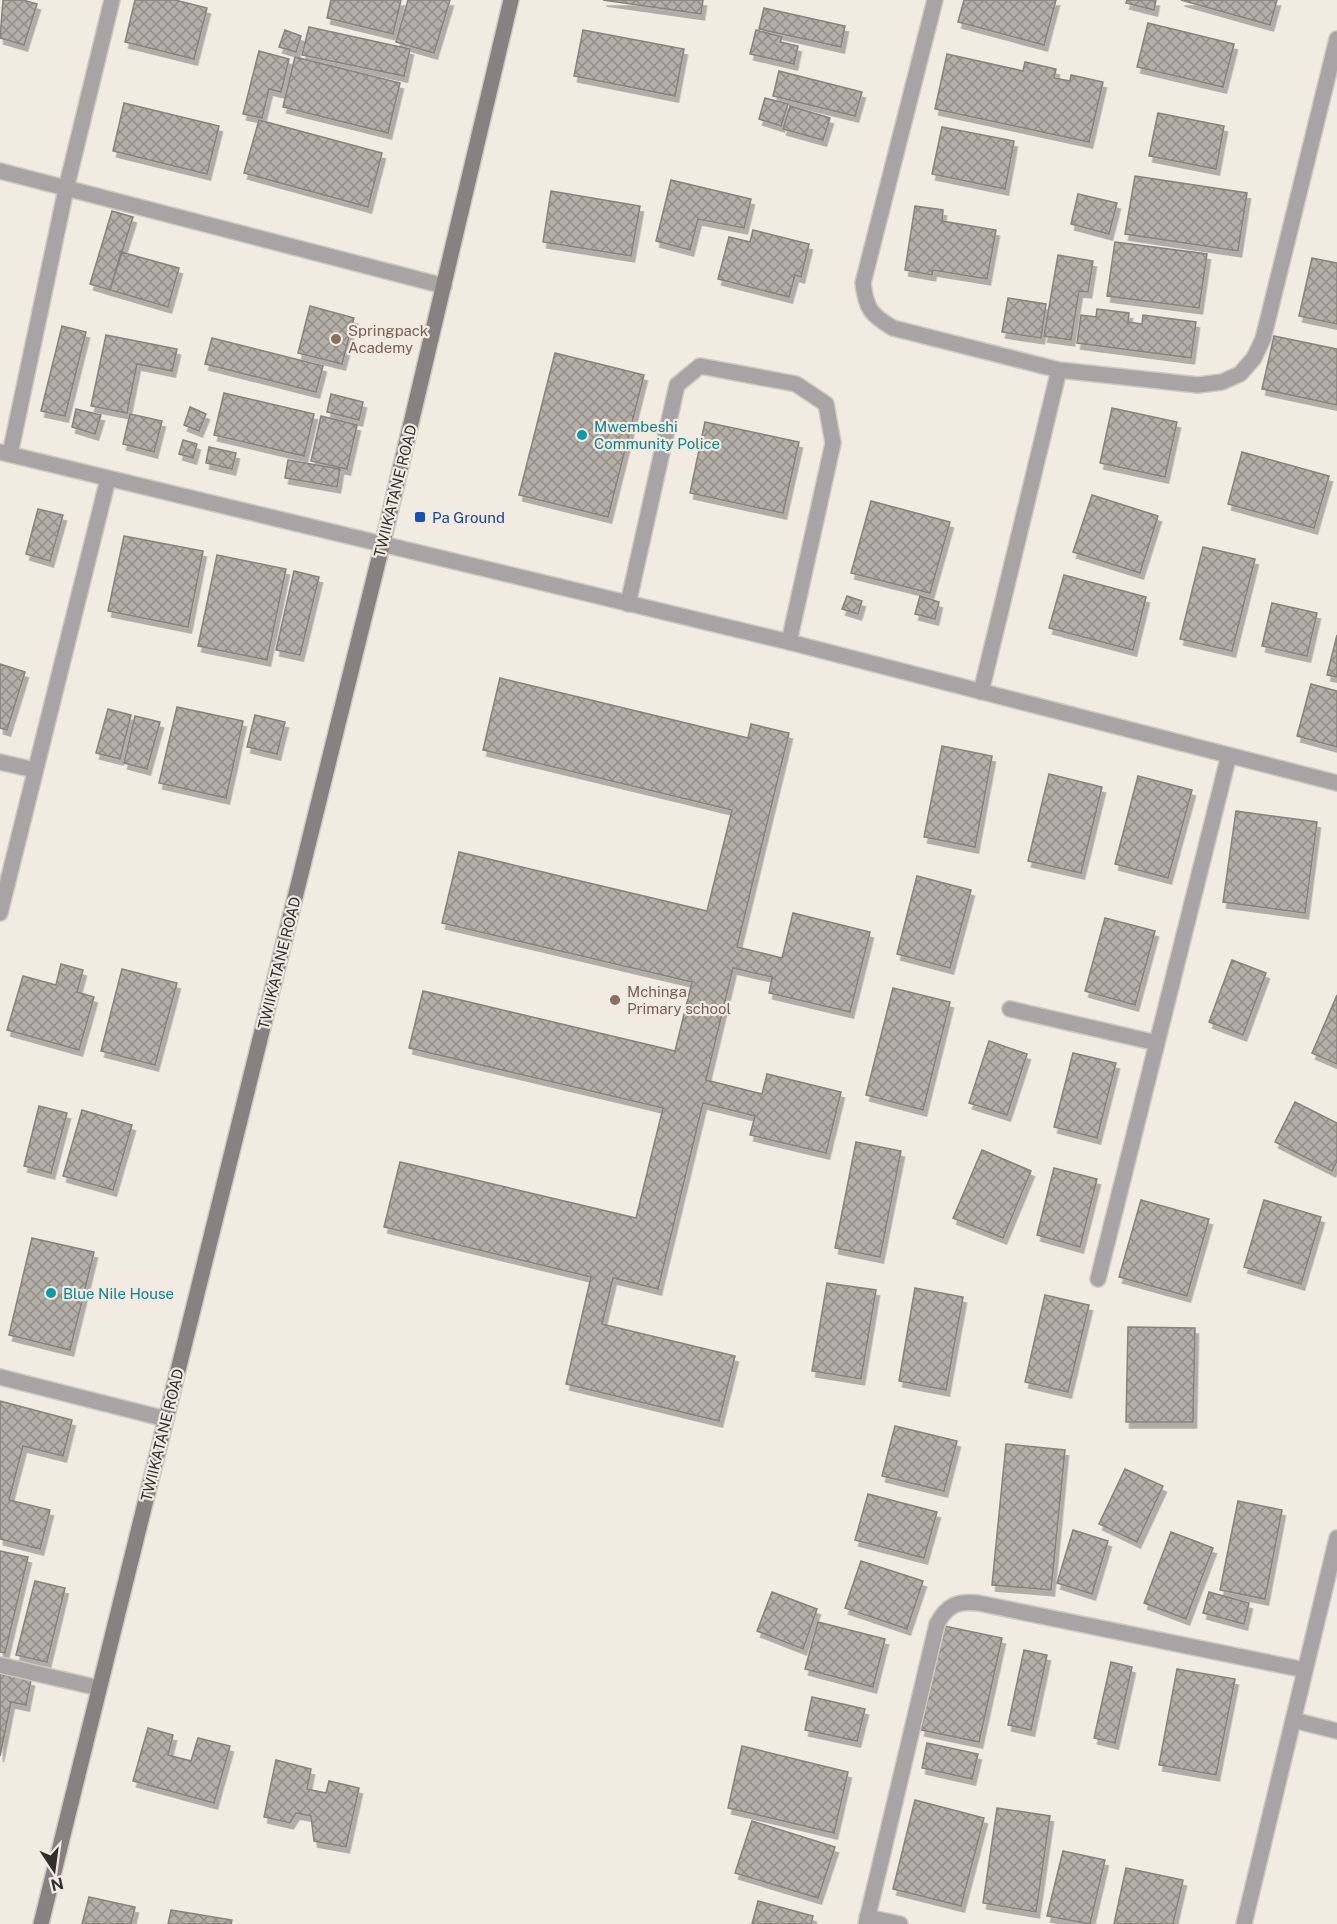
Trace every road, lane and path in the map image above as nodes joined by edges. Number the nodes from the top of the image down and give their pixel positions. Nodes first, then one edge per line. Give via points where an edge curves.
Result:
1 (112, 0) edge
2 (511, 0) edge
3 (935, 0) edge
4 (1337, 39) edge
5 (0, 171) edge
6 (66, 189) junction
7 (444, 286) junction
8 (1059, 370) junction
9 (5, 453) edge
10 (108, 479) junction
11 (381, 546) junction
12 (628, 604) junction
13 (789, 642) junction
14 (981, 692) junction
15 (1229, 755) junction
16 (0, 762) edge
17 (35, 770) junction
18 (1337, 783) edge
19 (0, 913) edge
20 (1010, 1009) dead end
21 (1157, 1043) junction
22 (1098, 1280) dead end
23 (0, 1377) edge
24 (166, 1419) junction
25 (1337, 1538) edge
26 (0, 1665) edge
27 (1305, 1670) junction
28 (99, 1688) junction
29 (1293, 1720) junction
30 (1337, 1731) edge
31 (866, 1920) edge
32 (41, 1924) edge
33 (900, 1924) edge
34 (1244, 1924) edge

1 - 6 street
2 - 7 main road, TWIIKATANE ROAD
3 - 8 street via 863,283 865,301 874,317 893,327
4 - 8 street via 1263,339 1254,358 1240,374 1222,382 1198,385
5 - 6 street
6 - 7 street
6 - 9 street
7 - 11 main road, TWIIKATANE ROAD
8 - 14 street
9 - 10 street
10 - 11 street
10 - 17 street
11 - 12 street
11 - 24 main road, TWIIKATANE ROAD
12 - 13 street
12 - 13 street via 677,385 700,366 796,384 826,404 834,443
13 - 14 street
14 - 15 street
15 - 18 street
15 - 21 street
16 - 17 street
17 - 19 street
20 - 21 street
21 - 22 street
23 - 24 street
24 - 28 main road, TWIIKATANE ROAD
25 - 27 street
26 - 28 street
27 - 29 street
27 - 31 street via 978,1603 960,1601 945,1609 937,1623
28 - 32 main road, TWIIKATANE ROAD
29 - 30 street
29 - 34 street
31 - 33 street

